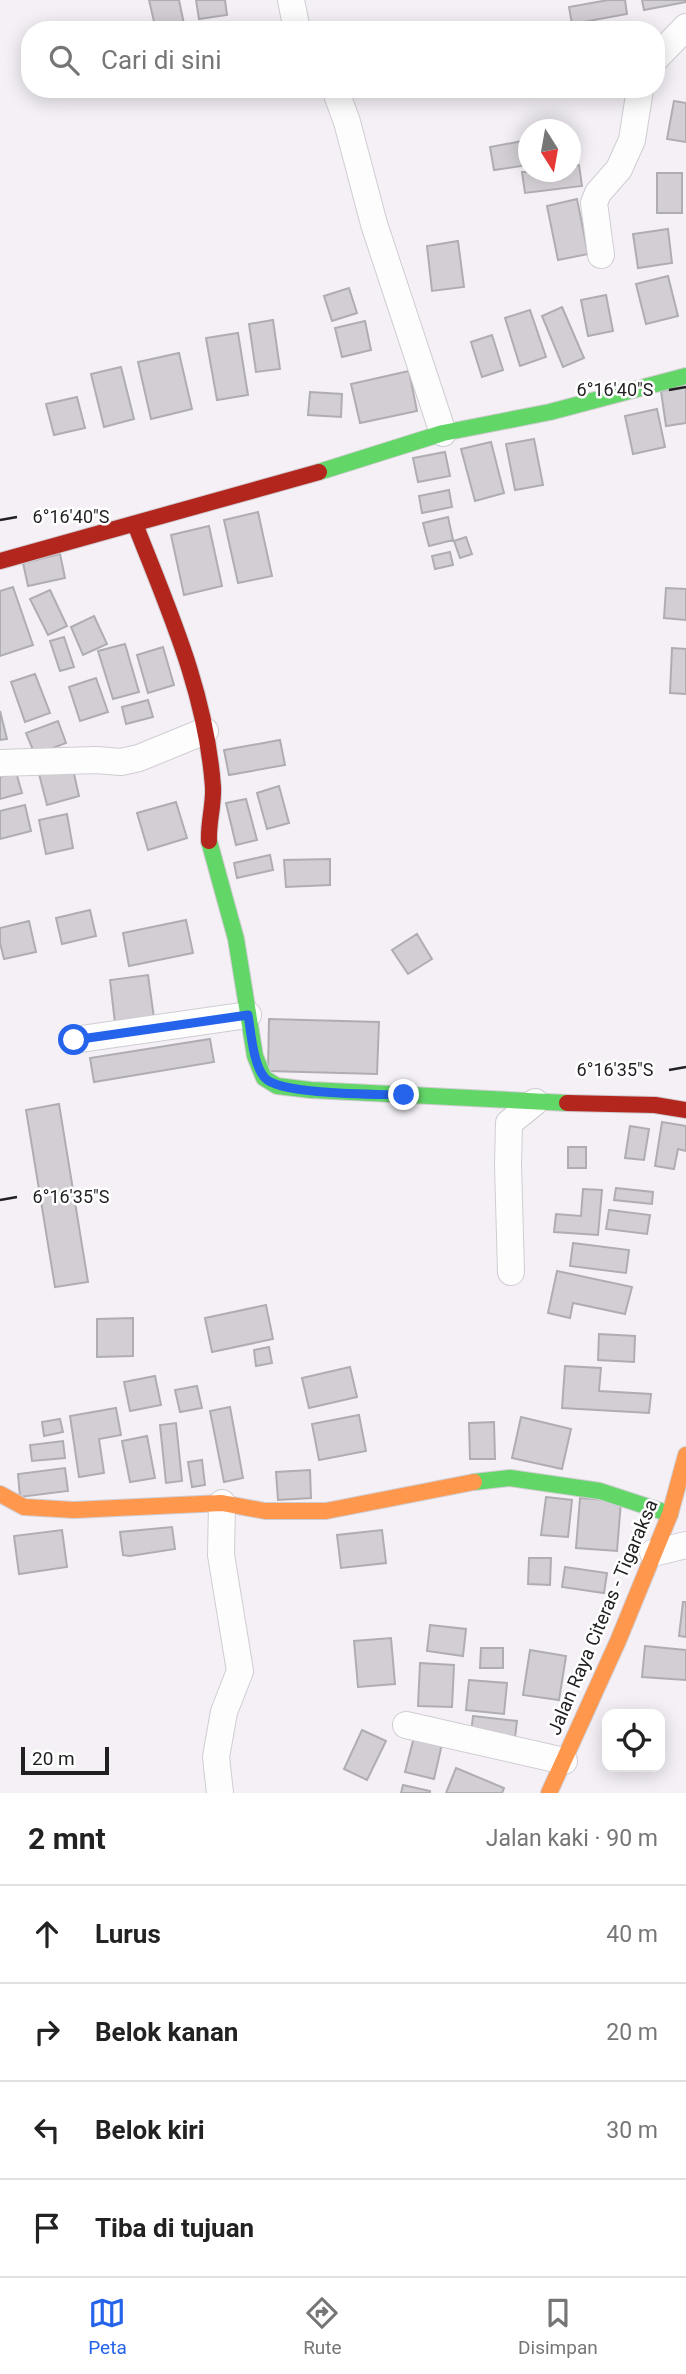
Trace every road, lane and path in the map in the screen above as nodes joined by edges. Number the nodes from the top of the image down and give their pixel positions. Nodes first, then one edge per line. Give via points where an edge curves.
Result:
1 (291, 0) edge
2 (295, 21) edge
3 (686, 27) edge
4 (665, 49) edge
5 (338, 98) edge
6 (639, 98) edge
7 (601, 255) dead end
8 (686, 376) edge
9 (443, 433) junction
10 (135, 524) junction
11 (0, 561) edge
12 (205, 731) junction
13 (0, 763) edge
14 (248, 1015) junction
15 (74, 1040) dead end
16 (535, 1102) junction
17 (686, 1110) edge
18 (512, 1272) dead end
19 (686, 1455) edge
20 (0, 1496) edge
21 (222, 1503) junction
22 (670, 1514) junction
23 (686, 1545) edge
24 (653, 1553) junction
25 (407, 1725) dead end
26 (564, 1761) junction
27 (220, 1793) edge
28 (549, 1793) edge

1 - 2 street
3 - 4 street
5 - 9 street
6 - 7 street via 632,140 619,169 594,203
8 - 9 street via 550,412
9 - 10 street
10 - 11 street
10 - 12 street via 185,650
12 - 13 street via 121,762
12 - 14 street via 213,790 208,843 236,939
14 - 15 street
14 - 16 street via 255,1056 264,1078 277,1086
16 - 17 street
16 - 18 street via 509,1122
19 - 22 street, Jalan Raya Citeras - Tigaraksa
20 - 21 street via 24,1507 74,1510
21 - 22 street via 265,1511 326,1511 510,1478 600,1491
21 - 27 street via 221,1555 240,1671 224,1712 216,1757
22 - 24 street, Jalan Raya Citeras - Tigaraksa
23 - 24 street
24 - 26 street, Jalan Raya Citeras - Tigaraksa
25 - 26 street
26 - 28 street, Jalan Raya Citeras - Tigaraksa

